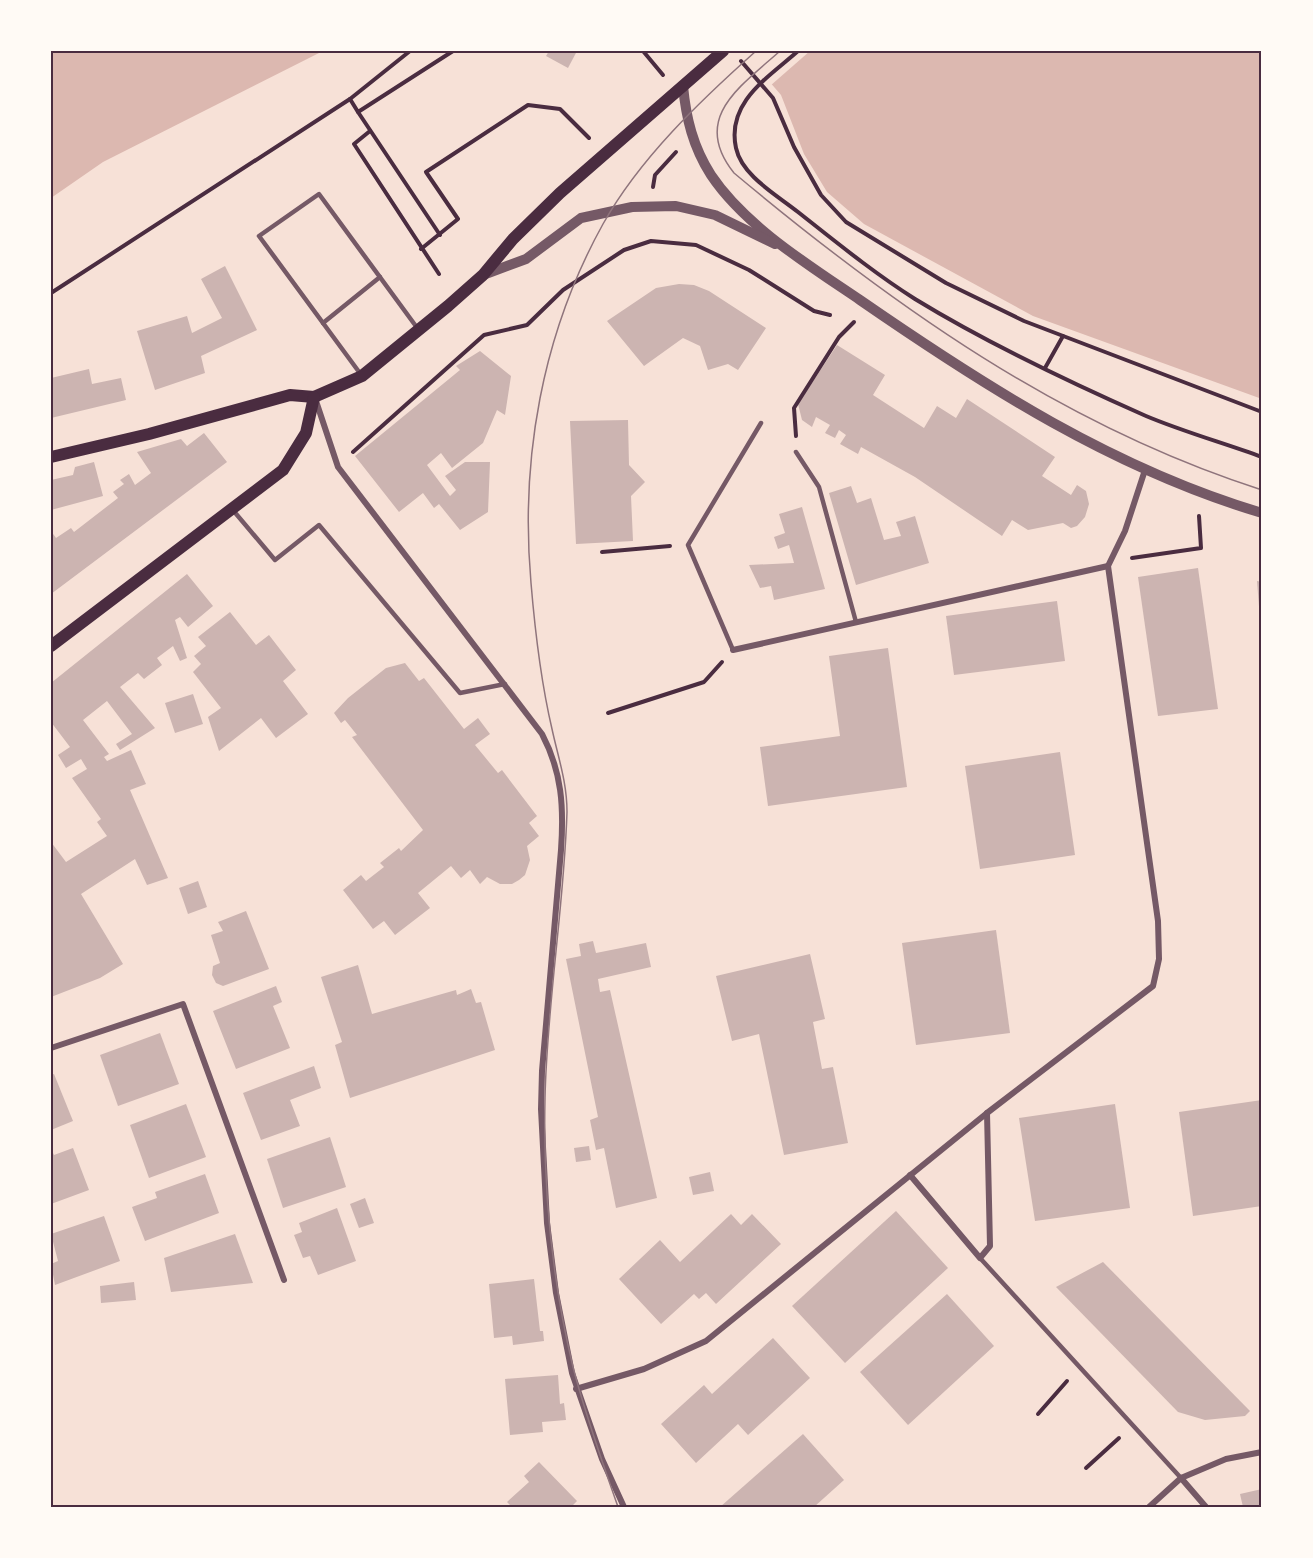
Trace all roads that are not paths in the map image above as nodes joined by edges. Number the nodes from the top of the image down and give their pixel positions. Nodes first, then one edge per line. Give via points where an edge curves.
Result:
1 (723, 51) edge
2 (683, 86) junction
3 (783, 248) junction
4 (483, 275) junction
5 (380, 277) junction
6 (323, 323) junction
7 (418, 329) junction
8 (362, 376) junction
9 (314, 397) junction
10 (761, 423) dead end
11 (796, 452) road end
12 (51, 457) edge
13 (1145, 470) junction
14 (232, 509) junction
15 (1262, 513) edge
16 (1108, 566) junction
17 (856, 622) junction
18 (51, 646) edge
19 (733, 650) joint
20 (505, 684) junction
21 (51, 1048) edge
22 (987, 1113) junction
23 (910, 1175) junction
24 (980, 1258) junction
25 (285, 1280) dead end
26 (576, 1389) junction
27 (1262, 1452) edge
28 (1181, 1478) junction
29 (624, 1507) edge
30 (1149, 1507) edge
31 (1206, 1507) edge

1 - 2 main road
2 - 3 street via 686,119 711,175
2 - 4 main road via 560,193
3 - 4 street via 714,215 654,205 581,218 526,259
3 - 13 street via 996,390 1068,434
4 - 7 main road
5 - 6 lane
5 - 6 lane via 320,194 259,236
5 - 7 lane
6 - 8 lane
7 - 8 main road
8 - 9 main road
9 - 12 main road via 290,395
9 - 14 main road via 306,433 283,470
9 - 20 street via 338,467
10 - 19 lane via 688,545
11 - 17 lane via 819,487
13 - 15 street via 1226,503
13 - 16 street via 1125,531
14 - 18 main road
14 - 20 lane via 275,560 319,525 460,693
16 - 17 street
16 - 22 street via 1158,921 1159,959 1153,986
17 - 19 street
20 - 26 street via 553,754 562,791 541,1109 547,1223 556,1293
21 - 25 street via 183,1004
22 - 23 street
22 - 24 street via 990,1246
23 - 24 street
23 - 26 street via 706,1341 644,1370
24 - 28 lane
26 - 29 street
27 - 28 street via 1226,1459
28 - 30 street
28 - 31 street

